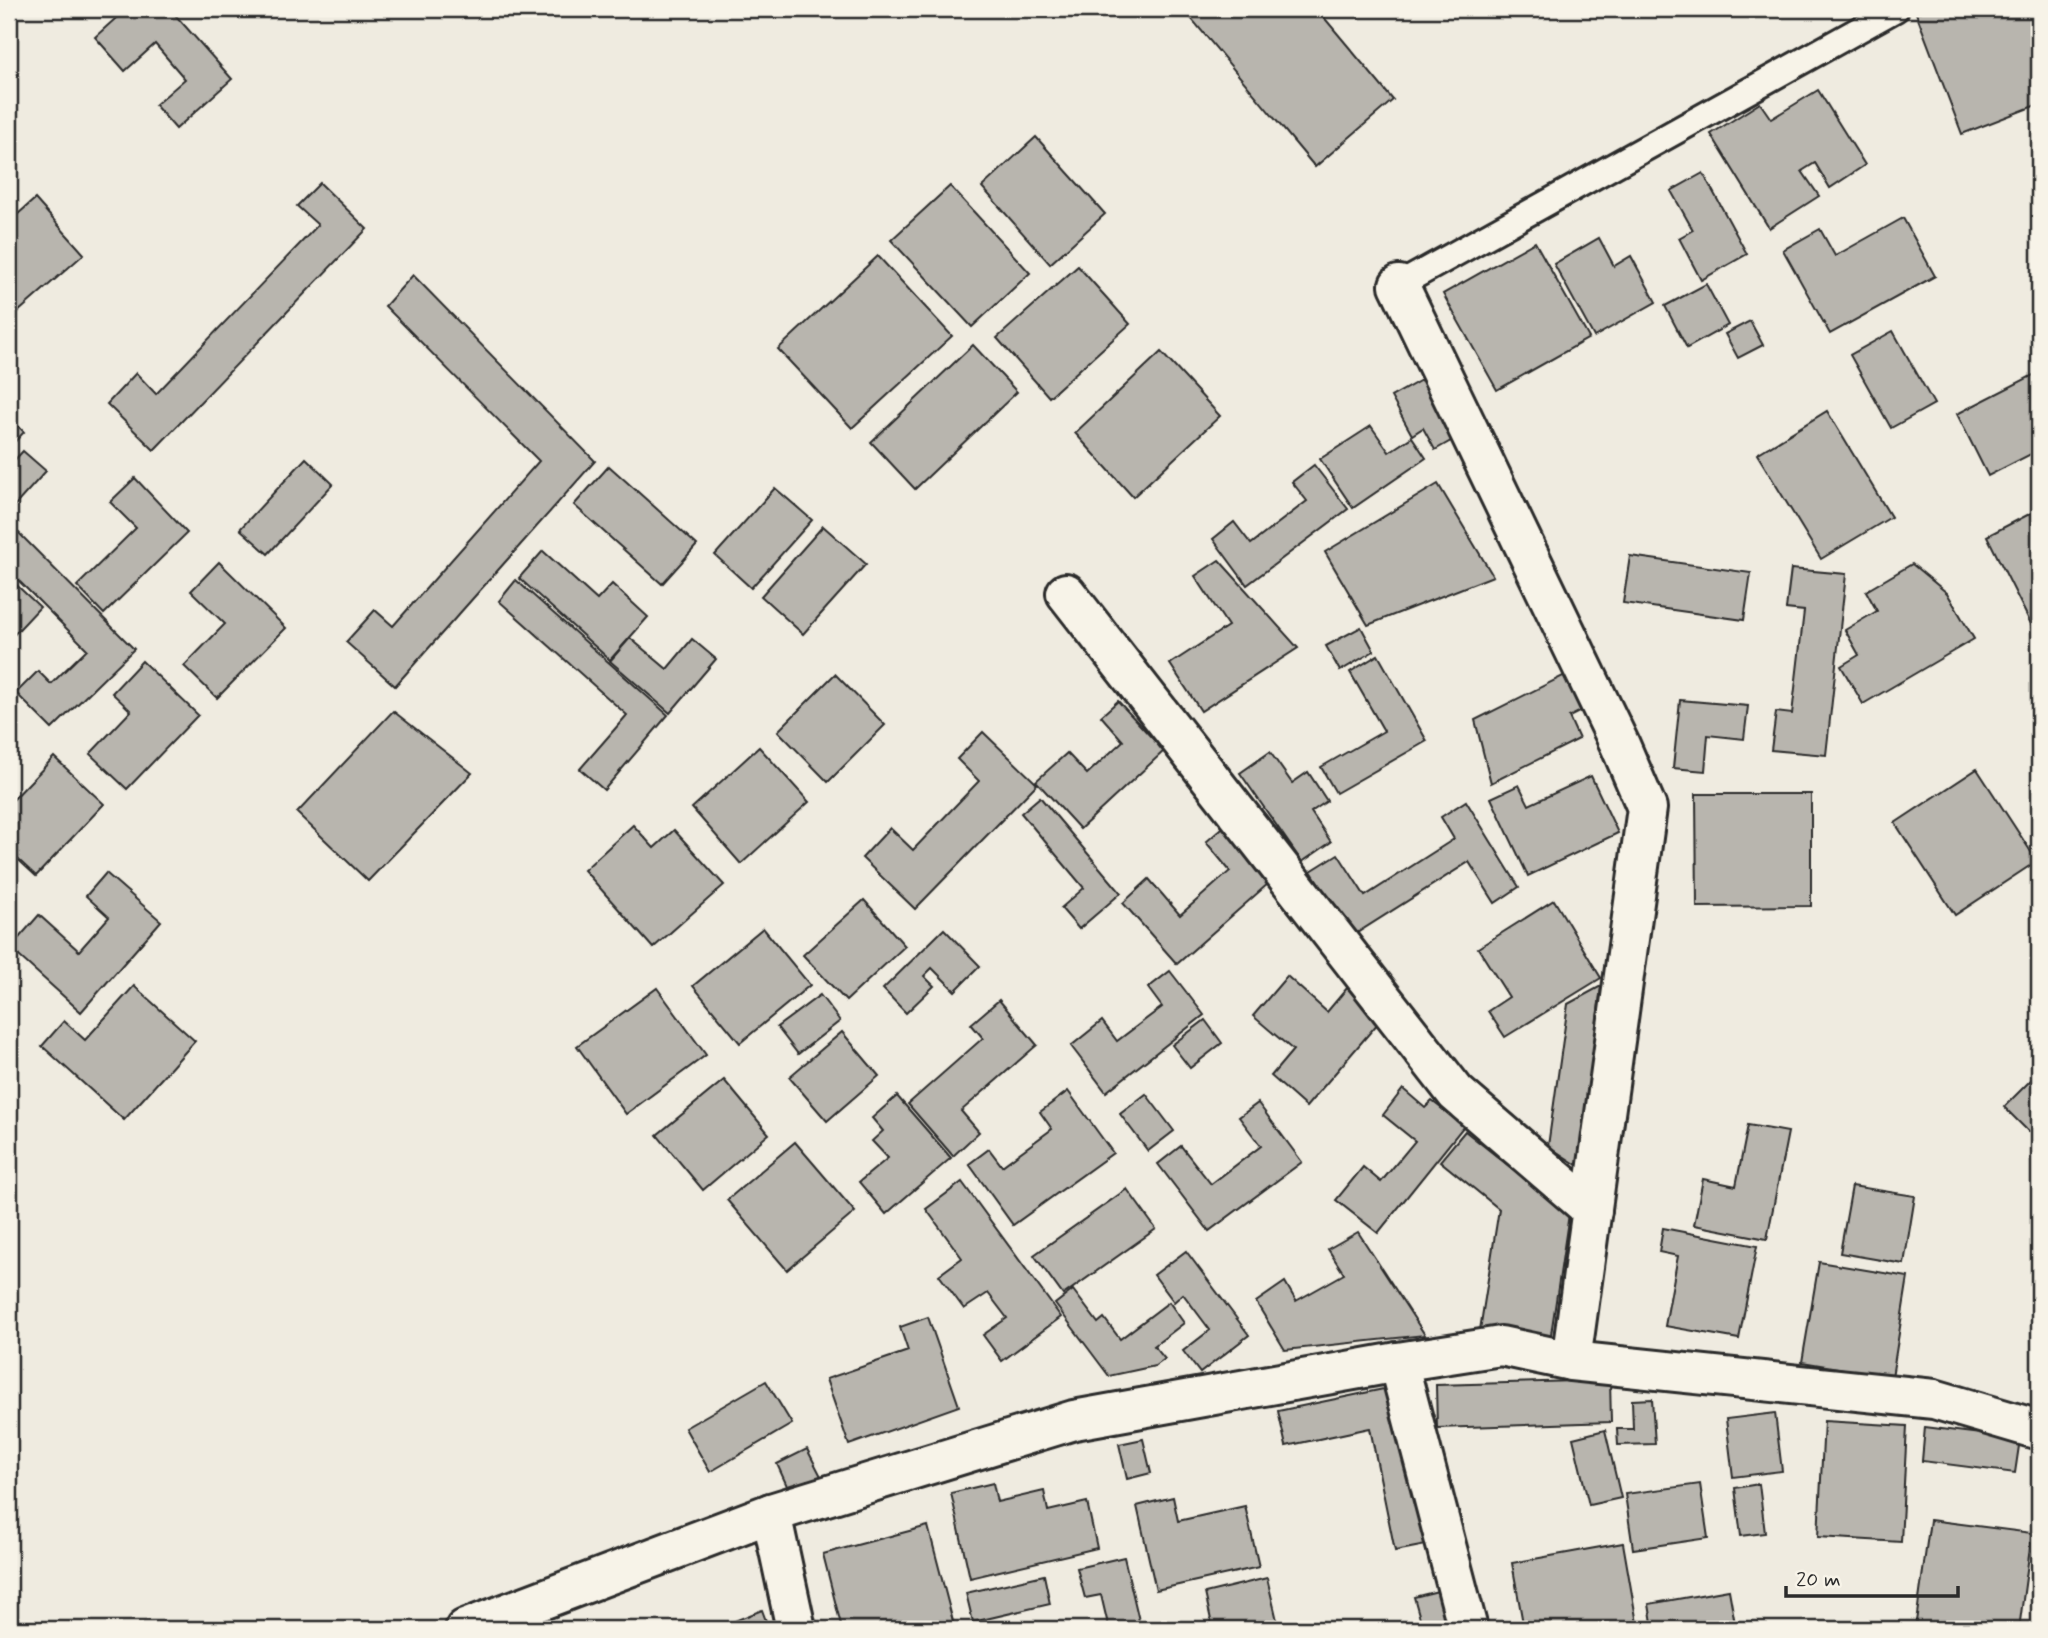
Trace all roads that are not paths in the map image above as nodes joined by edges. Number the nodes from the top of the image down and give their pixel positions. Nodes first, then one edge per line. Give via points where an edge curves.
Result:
1 (1896, 9) edge
2 (1399, 285) joint
3 (1066, 593) dead end
4 (1592, 1210) junction
5 (1571, 1361) junction
6 (1398, 1362) junction
7 (2039, 1430) edge
8 (771, 1513) junction
9 (472, 1628) edge
10 (796, 1629) edge
11 (1468, 1629) edge

1 - 2 lane
2 - 4 street via 1647,808
3 - 4 street via 1456,1093
4 - 5 street
5 - 6 street via 1501,1346
5 - 7 street via 1934,1399
6 - 8 street via 1074,1420
6 - 11 street
8 - 9 street
8 - 10 street

